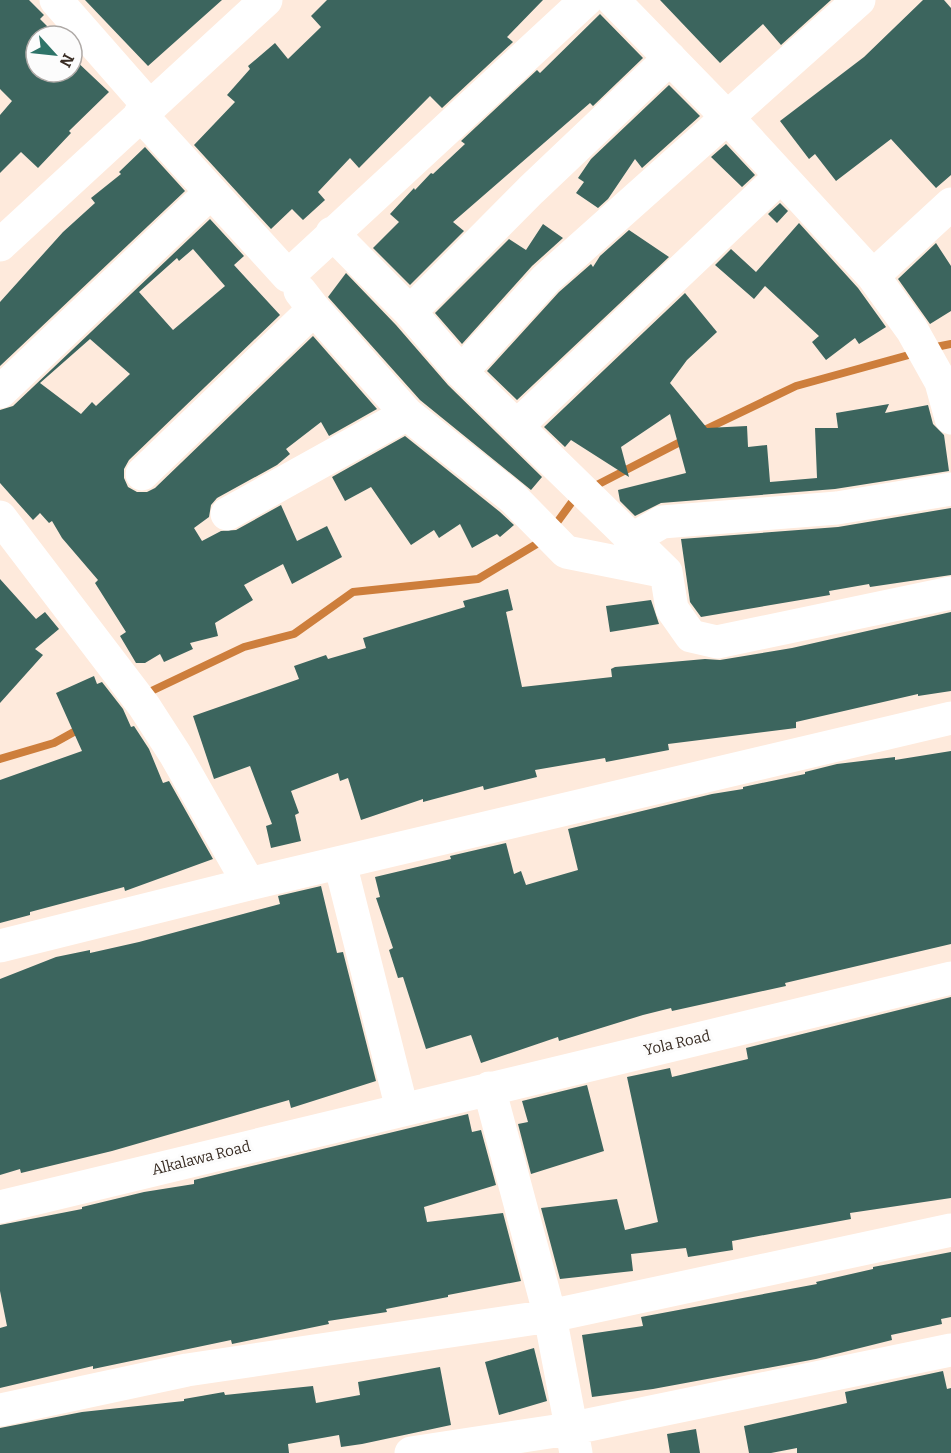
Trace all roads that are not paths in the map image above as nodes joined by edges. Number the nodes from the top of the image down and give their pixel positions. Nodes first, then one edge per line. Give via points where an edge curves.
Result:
1 (56, 0) edge
2 (266, 0) edge
3 (586, 0) edge
4 (613, 0) edge
5 (858, 0) edge
6 (670, 58) junction
7 (145, 110) junction
8 (728, 118) junction
9 (781, 176) junction
10 (210, 193) junction
11 (951, 204) edge
12 (332, 233) junction
13 (0, 244) edge
14 (288, 276) junction
15 (873, 276) junction
16 (314, 309) junction
17 (410, 312) junction
18 (461, 372) junction
19 (0, 392) edge
20 (407, 414) junction
21 (951, 418) edge
22 (517, 426) junction
23 (142, 474) dead end
24 (951, 489) edge
25 (227, 514) dead end
26 (0, 518) edge
27 (631, 540) junction
28 (666, 572) junction
29 (951, 593) edge
30 (951, 718) edge
31 (340, 863) junction
32 (249, 884) junction
33 (0, 946) edge
34 (951, 978) edge
35 (489, 1088) junction
36 (402, 1109) junction
37 (0, 1207) edge
38 (951, 1230) edge
39 (550, 1316) junction
40 (951, 1350) edge
41 (0, 1410) edge
42 (573, 1441) edge
43 (411, 1453) edge

1 - 7 street
2 - 7 street
3 - 12 street
4 - 6 street
5 - 8 street
6 - 8 street
6 - 17 street
7 - 10 street
7 - 13 street
8 - 9 street
8 - 18 street via 546,279
9 - 15 street
9 - 22 street
10 - 14 street
10 - 19 street
11 - 15 street
12 - 14 street
12 - 17 street
14 - 16 street
15 - 21 street via 912,330 941,382
16 - 20 street
16 - 23 street
17 - 18 street
18 - 22 street
20 - 25 street
20 - 28 street via 513,498 566,552
22 - 27 street
24 - 27 street via 837,508 662,522
26 - 32 street via 144,706
27 - 28 street
28 - 29 street via 672,609 691,636 717,642
30 - 31 street
31 - 32 street
31 - 36 street
32 - 33 street
34 - 35 street, Yola Road
35 - 36 street, Yola Road
35 - 39 street
36 - 37 street, Alkalawa Road
38 - 39 street
39 - 41 street via 187,1370
39 - 42 street
40 - 42 street
42 - 43 street

